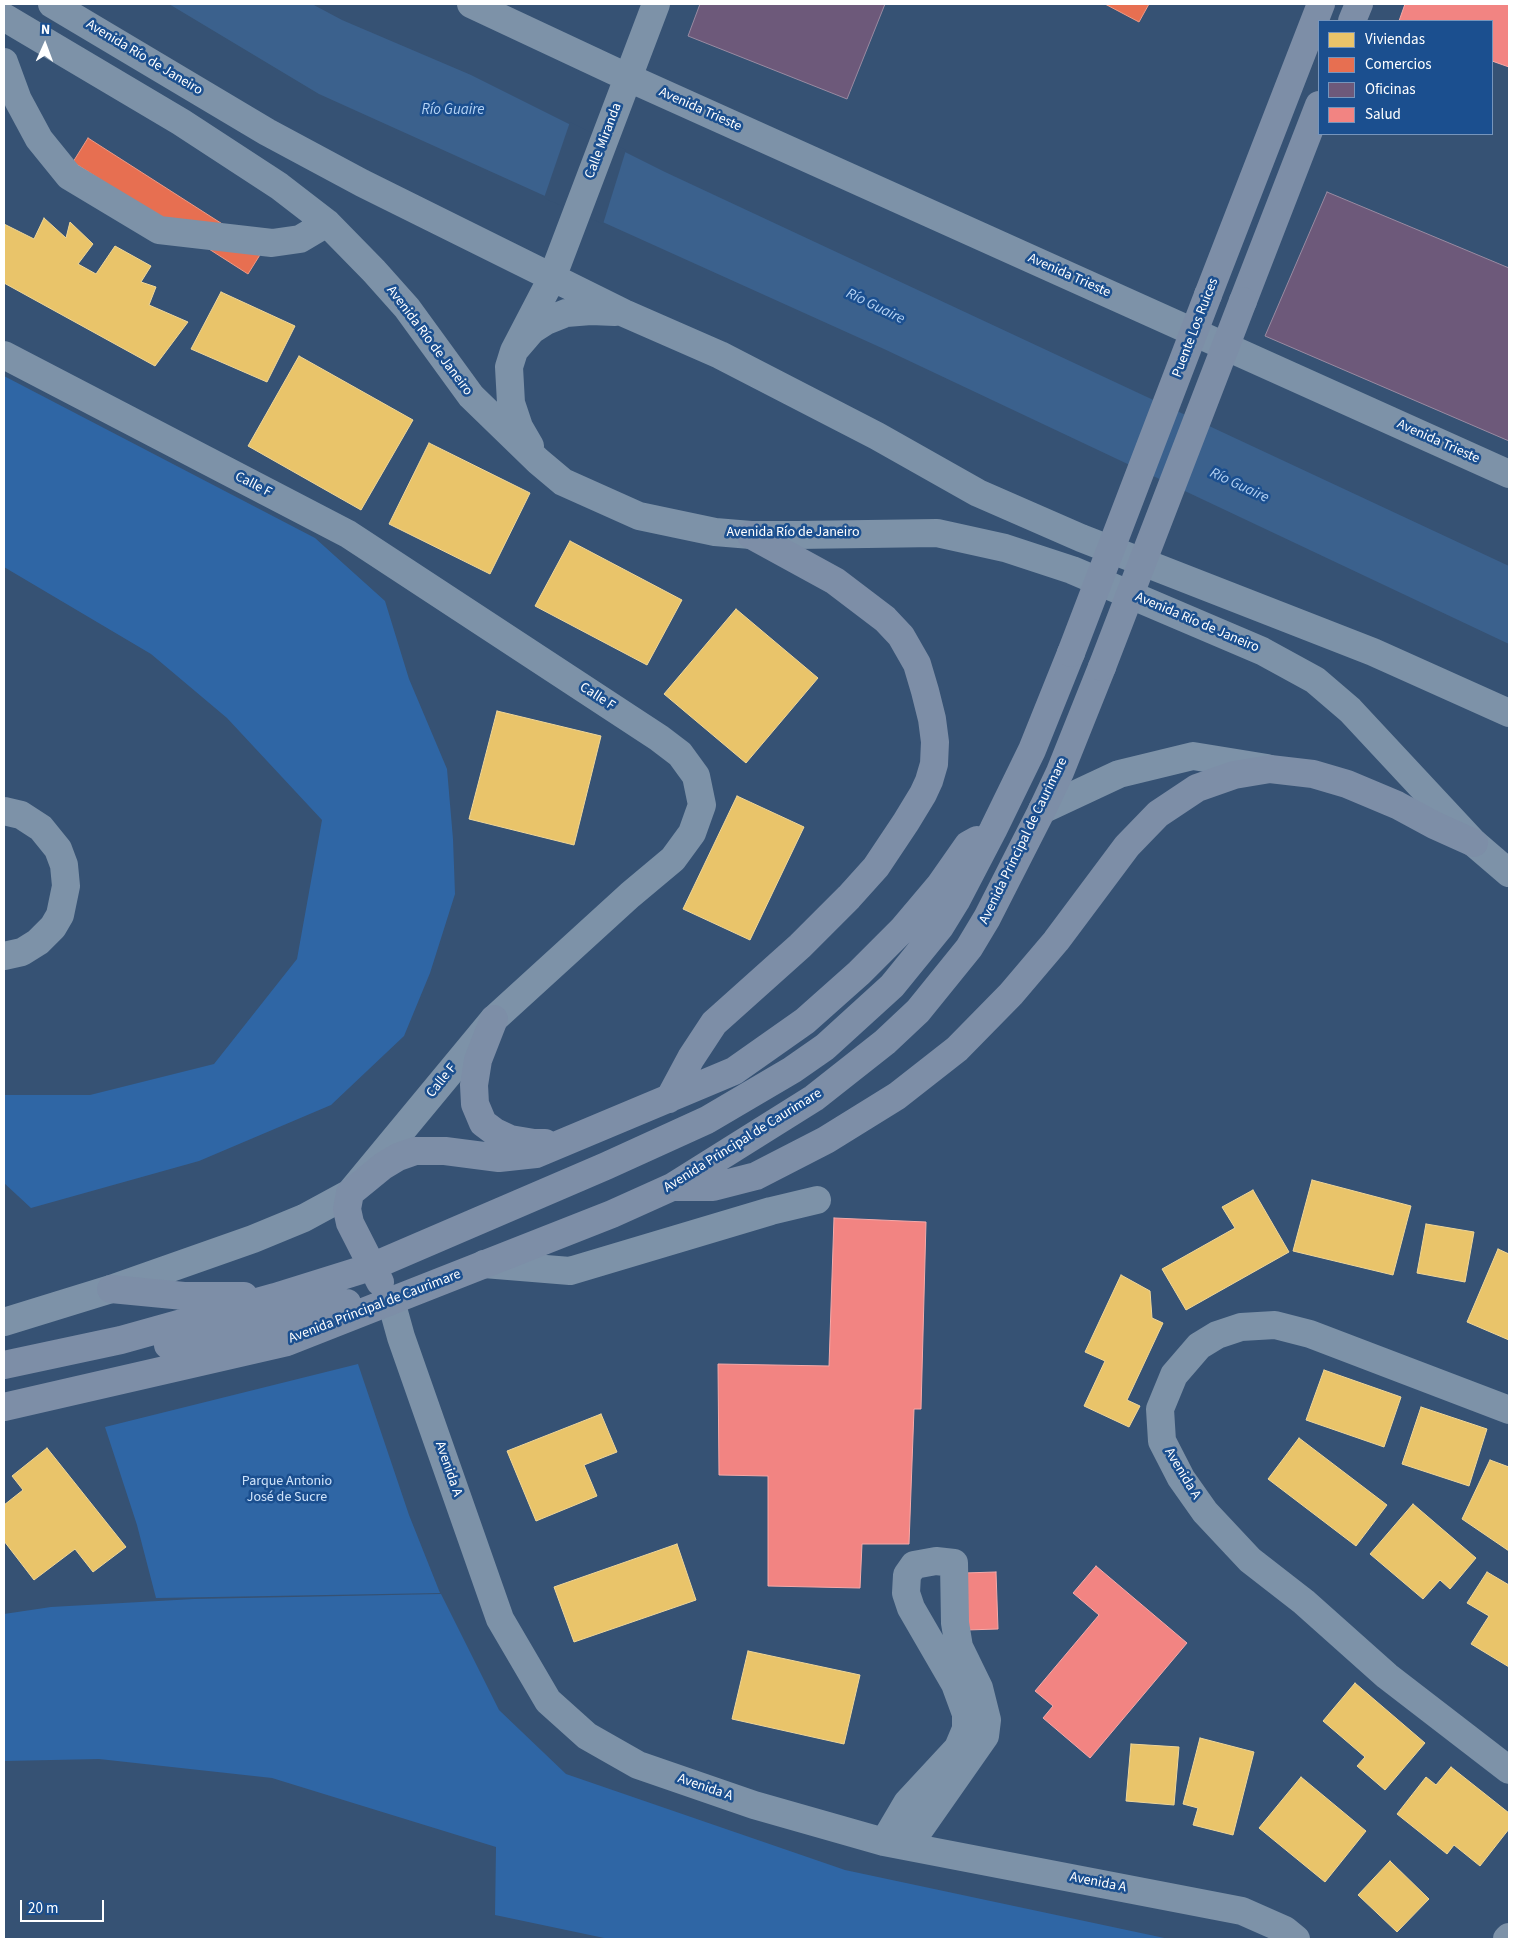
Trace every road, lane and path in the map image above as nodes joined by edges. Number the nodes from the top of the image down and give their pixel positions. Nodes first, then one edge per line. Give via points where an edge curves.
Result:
1 (52, 4) edge
2 (471, 4) edge
3 (656, 4) edge
4 (1321, 4) edge
5 (1359, 4) edge
6 (4, 16) edge
7 (1352, 20) edge
8 (4, 62) edge
9 (626, 84) junction
10 (1318, 109) edge
11 (327, 223) junction
12 (552, 278) junction
13 (624, 313) junction
14 (514, 351) junction
15 (4, 356) edge
16 (538, 461) junction
17 (1509, 474) edge
18 (751, 535) junction
19 (1509, 714) edge
20 (1270, 769) junction
21 (1042, 810) junction
22 (4, 811) edge
23 (993, 830) junction
24 (1474, 843) junction
25 (1509, 873) edge
26 (4, 956) edge
27 (494, 1019) junction
28 (669, 1099) junction
29 (561, 1143) junction
30 (672, 1187) junction
31 (350, 1193) junction
32 (817, 1200) dead end
33 (484, 1264) junction
34 (371, 1267) junction
35 (111, 1290) junction
36 (275, 1297) junction
37 (391, 1301) junction
38 (4, 1322) edge
39 (4, 1365) edge
40 (4, 1381) edge
41 (4, 1407) edge
42 (1509, 1410) edge
43 (1509, 1770) edge
44 (896, 1844) junction
45 (1296, 1939) edge

1 - 12 street, Avenida Río de Janeiro via 275,137
2 - 9 street, Avenida Trieste
3 - 9 street, Calle Miranda
4 - 23 main road, Puente Los Ruices, bridge via 1071,653 1032,750
5 - 7 main road
6 - 11 street, Avenida Río de Janeiro via 181,122 279,186
8 - 11 street via 18,100 39,139 69,176 159,230 272,243 300,239
9 - 12 street, Calle Miranda
9 - 17 street, Avenida Trieste
10 - 21 main road, Avenida Principal de Caurimare, bridge via 1102,667
11 - 16 street, Avenida Río de Janeiro via 407,308 471,396
12 - 13 street, Avenida Río de Janeiro
12 - 14 street, Calle Miranda
13 - 14 street via 566,313 532,330
13 - 19 street, Avenida Río de Janeiro via 720,355 793,392 978,493 1081,538 1374,652
14 - 16 street via 509,366 511,403 519,427
15 - 27 street, Calle F via 348,534 680,754 696,776 702,805 692,833 673,858
16 - 18 street, Avenida Río de Janeiro via 563,482 639,516 715,532
18 - 24 street, Avenida Río de Janeiro via 937,533 1005,548 1072,570 1214,629 1315,680 1350,710
18 - 28 main road via 835,581 885,619 901,636 917,664 925,691 934,734 934,764 919,801 876,866 800,946 714,1023
20 - 21 street via 1193,756 1119,774
20 - 24 main road via 1313,774 1347,784 1397,804
20 - 30 main road via 1234,775 1197,788 1158,814 1127,846 1011,994 957,1049 897,1096 826,1140 756,1176 713,1187
21 - 30 main road, Avenida Principal de Caurimare via 969,948 918,1011 814,1098
22 - 26 street via 21,815 42,828 58,849 66,886 60,914 53,927 22,952
23 - 28 main road via 968,845 902,930 805,1021 734,1071
23 - 34 main road via 952,908 906,970 858,1018 806,1061 708,1120
24 - 25 street, Avenida Río de Janeiro
27 - 29 main road via 478,1060 474,1085 475,1104 483,1123 510,1139
27 - 31 street, Calle F
28 - 29 main road
29 - 31 main road via 536,1154 499,1158 415,1151 383,1166
30 - 33 main road, Avenida Principal de Caurimare
31 - 34 main road via 347,1209 350,1223
31 - 35 street via 304,1218 253,1239
32 - 33 street via 570,1271
33 - 37 main road, Avenida Principal de Caurimare
34 - 36 main road
34 - 37 main road
35 - 36 main road via 184,1296
35 - 38 street
36 - 39 main road via 121,1340
37 - 40 main road via 360,1300
37 - 41 main road, Avenida Principal de Caurimare via 287,1342
37 - 44 street, Avenida A via 500,1619 548,1701 587,1736 638,1765 754,1805
42 - 43 street, Avenida A via 1310,1334 1275,1324 1241,1327 1217,1335 1199,1346 1174,1375 1160,1409 1162,1441 1181,1478 1205,1512 1250,1560 1304,1602 1387,1676
44 - 44 street via 907,1802 958,1748 966,1729 966,1714 955,1684 911,1608 906,1592 907,1575 918,1563 954,1563 955,1622 959,1647 979,1688 987,1720 985,1736
44 - 45 street, Avenida A via 1242,1911 1285,1930

